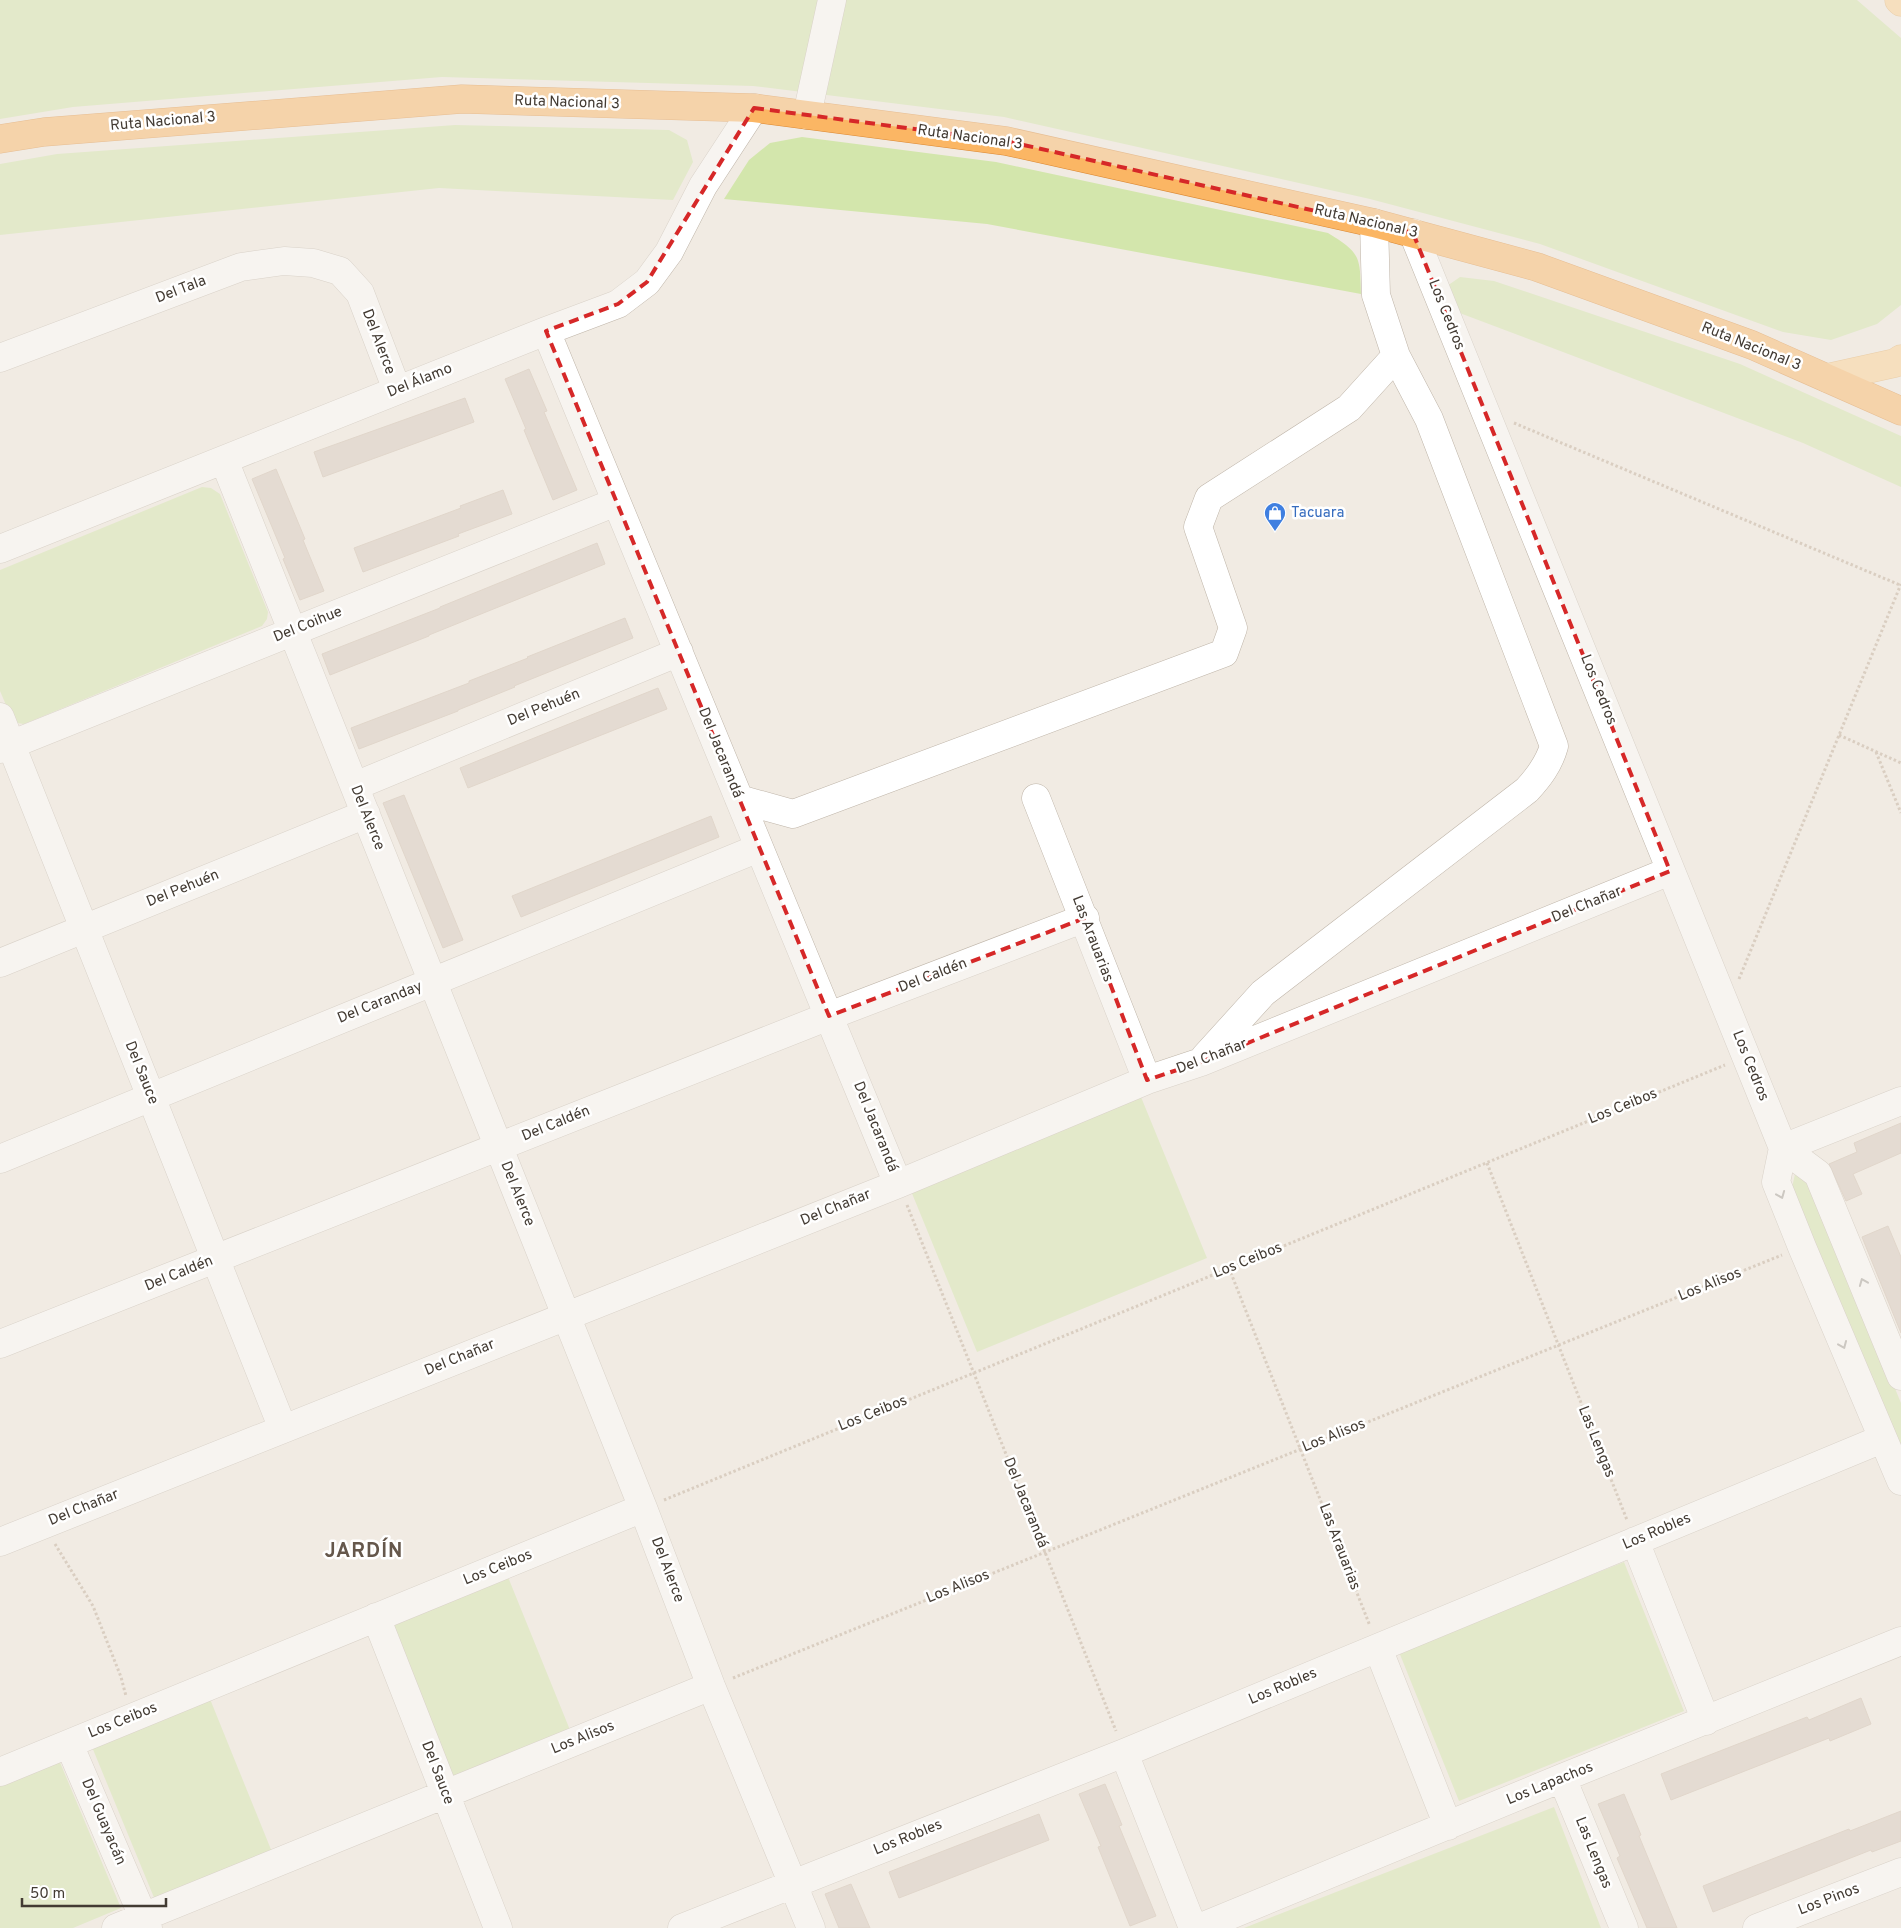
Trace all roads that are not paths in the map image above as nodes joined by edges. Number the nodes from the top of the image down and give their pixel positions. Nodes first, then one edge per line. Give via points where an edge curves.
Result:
1 (832, 0) edge
2 (754, 108) junction
3 (807, 115) junction
4 (0, 139) edge
5 (1374, 223) junction
6 (1413, 233) junction
7 (360, 293) joint
8 (546, 330) junction
9 (1396, 356) junction
10 (0, 358) edge
11 (1901, 360) edge
12 (1827, 378) junction
13 (397, 390) junction
14 (1901, 412) edge
15 (224, 460) junction
16 (616, 502) junction
17 (0, 549) edge
18 (293, 631) junction
19 (678, 652) junction
20 (0, 718) edge
21 (5, 747) edge
22 (355, 786) junction
23 (1036, 798) dead end
24 (739, 799) junction
25 (366, 814) junction
26 (759, 848) junction
27 (1670, 870) junction
28 (1085, 918) junction
29 (84, 929) junction
30 (0, 964) edge
31 (433, 982) junction
32 (829, 1016) junction
33 (1201, 1062) junction
34 (1146, 1080) junction
35 (151, 1097) junction
36 (1901, 1101) edge
37 (499, 1147) junction
38 (1783, 1148) junction
39 (0, 1159) edge
40 (898, 1184) junction
41 (216, 1259) junction
42 (566, 1316) junction
43 (0, 1344) edge
44 (1901, 1376) edge
45 (283, 1429) junction
46 (1882, 1439) junction
47 (1901, 1481) edge
48 (643, 1508) junction
49 (0, 1541) edge
50 (1636, 1541) junction
51 (376, 1618) junction
52 (1901, 1641) edge
53 (1378, 1648) junction
54 (711, 1686) junction
55 (1706, 1721) junction
56 (69, 1744) junction
57 (1124, 1753) junction
58 (0, 1772) edge
59 (1562, 1778) junction
60 (445, 1794) junction
61 (1448, 1826) junction
62 (1901, 1872) edge
63 (793, 1884) junction
64 (146, 1922) edge
65 (116, 1928) edge
66 (498, 1928) edge
67 (682, 1928) edge
68 (811, 1928) edge
69 (1193, 1928) edge
70 (1199, 1928) edge
71 (1624, 1928) edge
72 (1757, 1928) edge

1 - 3 street
2 - 3 highway, Ruta Nacional 3
2 - 4 highway, Ruta Nacional 3 via 462,99 44,132
2 - 8 street, Del Álamo via 703,186 669,252 648,282 618,304
3 - 5 highway, Ruta Nacional 3 via 1006,141
5 - 6 highway, Ruta Nacional 3
5 - 9 street via 1376,295
6 - 12 highway, Ruta Nacional 3 via 1537,267 1752,345
6 - 27 street, Los Cedros
7 - 10 street, Del Tala via 340,271 313,263 284,261 241,267
7 - 13 street, Del Alerce
8 - 13 street, Del Álamo
8 - 16 street, Del Jacarandá
9 - 24 street via 1349,408 1209,498 1198,527 1233,628 1224,653 794,814
9 - 33 street via 1429,419 1554,746 1552,756 1527,790 1263,992
11 - 12 main road
12 - 14 highway, Ruta Nacional 3
13 - 15 street, Del Álamo
15 - 17 street, Del Álamo
15 - 18 street, Del Alerce
16 - 18 street, Del Coihue
16 - 19 street, Del Jacarandá
18 - 21 street, Del Coihue
18 - 22 street, Del Alerce
19 - 22 street, Del Pehuén
19 - 24 street, Del Jacarandá
20 - 21 street, Del Sauce
21 - 29 street, Del Sauce
22 - 25 street, Del Alerce
23 - 28 street, Las Arauarias
24 - 26 street, Del Jacarandá
25 - 29 street, Del Pehuén
25 - 31 street, Del Alerce
26 - 31 street, Del Caranday
26 - 32 street, Del Jacarandá
27 - 33 street, Del Chañar
27 - 38 street, Los Cedros
28 - 32 street, Del Caldén
28 - 34 street, Las Arauarias
29 - 30 street, Del Pehuén
29 - 35 street, Del Sauce
31 - 35 street, Del Caranday
31 - 37 street, Del Alerce
32 - 37 street, Del Caldén
32 - 40 street, Del Jacarandá
33 - 34 street, Del Chañar
34 - 40 street, Del Chañar
35 - 39 street, Del Caranday
35 - 41 street, Del Sauce
36 - 38 street
37 - 41 street, Del Caldén
37 - 42 street, Del Alerce
44 -> 38 street via 1818,1174
38 -> 46 street via 1776,1182
40 - 42 street, Del Chañar
41 - 43 street, Del Caldén
41 - 45 street, Del Sauce
42 - 45 street, Del Chañar
42 - 48 street, Del Alerce
45 - 49 street, Del Chañar
46 - 47 street
46 - 50 street, Los Robles
48 - 51 street, Los Ceibos
48 - 54 street, Del Alerce
50 - 53 street, Los Robles
50 - 55 street
51 - 56 street, Los Ceibos
51 - 60 street, Del Sauce
52 - 55 street, Los Lapachos
53 - 57 street, Los Robles
53 - 61 street
54 - 60 street, Los Alisos
54 - 63 street, Del Alerce
55 - 59 street, Los Lapachos
56 - 58 street, Los Ceibos
56 - 64 street, Del Guayacán
57 - 63 street, Los Robles
57 - 69 street
59 - 61 street, Los Lapachos
59 - 71 street, Las Lengas
60 - 64 street, Los Alisos
60 - 66 street, Del Sauce
61 - 70 street, Los Lapachos
62 - 72 street, Los Pinos
63 - 67 street, Los Robles
63 - 68 street, Del Alerce
64 - 65 street, Los Alisos

